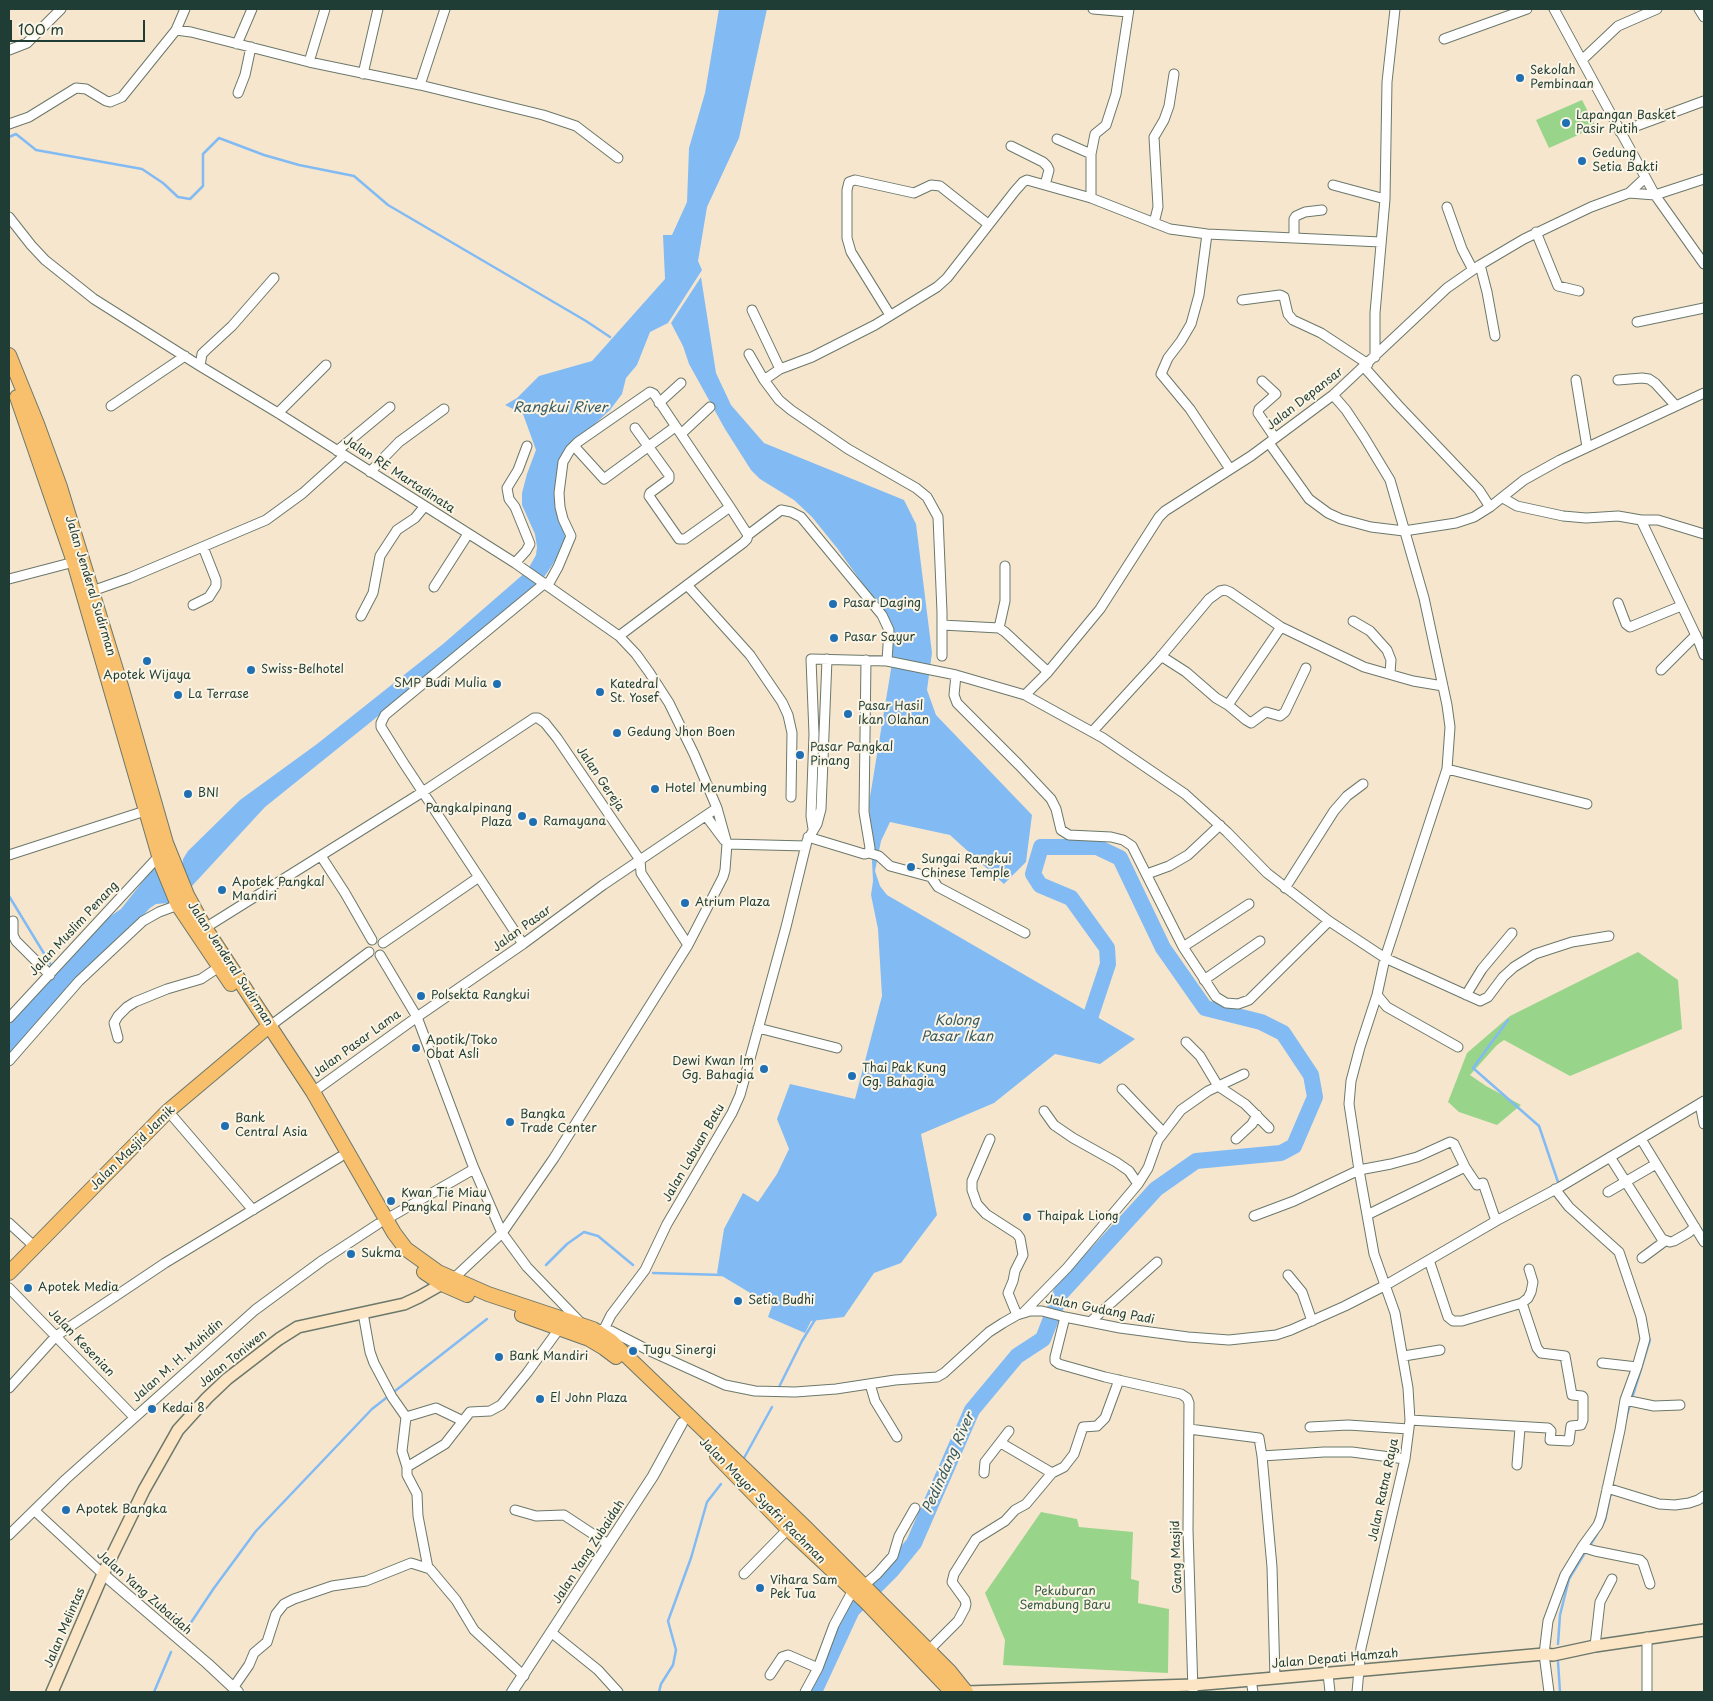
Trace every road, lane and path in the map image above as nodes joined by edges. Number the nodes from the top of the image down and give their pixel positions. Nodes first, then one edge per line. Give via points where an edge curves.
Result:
1 (61, 9) edge
2 (185, 9) edge
3 (252, 9) edge
4 (325, 9) edge
5 (378, 9) edge
6 (445, 9) edge
7 (1094, 9) edge
8 (1396, 9) edge
9 (1527, 9) edge
10 (1554, 9) edge
11 (1657, 9) edge
12 (1699, 9) edge
13 (1108, 10) edge
14 (1128, 10) edge
15 (1704, 17) edge
16 (176, 30) junction
17 (1444, 38) dead end
18 (237, 44) junction
19 (251, 47) junction
20 (9, 50) edge
21 (1582, 60) junction
22 (309, 62) junction
23 (363, 74) junction
24 (1174, 74) dead end
25 (420, 86) junction
26 (238, 92) dead end
27 (1704, 101) edge
28 (16, 121) edge
29 (1620, 132) junction
30 (1057, 139) dead end
31 (1011, 146) dead end
32 (1091, 154) junction
33 (618, 158) dead end
34 (1646, 178) junction
35 (1704, 179) edge
36 (1045, 185) junction
37 (1333, 185) dead end
38 (1629, 193) junction
39 (1655, 195) junction
40 (1091, 198) junction
41 (1385, 199) junction
42 (1447, 207) dead end
43 (1322, 210) dead end
44 (9, 217) edge
45 (1154, 223) junction
46 (988, 224) junction
47 (1536, 232) junction
48 (1207, 234) junction
49 (1294, 238) junction
50 (1382, 242) junction
51 (1704, 264) edge
52 (1476, 267) junction
53 (274, 278) dead end
54 (1579, 291) dead end
55 (1242, 300) dead end
56 (1704, 308) edge
57 (752, 310) dead end
58 (890, 315) junction
59 (1637, 322) dead end
60 (1495, 336) dead end
61 (749, 354) dead end
62 (9, 355) edge
63 (185, 356) junction
64 (1369, 363) junction
65 (326, 365) dead end
66 (200, 366) junction
67 (780, 369) junction
68 (9, 378) edge
69 (764, 380) junction
70 (1576, 380) dead end
71 (1618, 380) dead end
72 (1262, 381) dead end
73 (681, 383) dead end
74 (1704, 393) edge
75 (1333, 396) junction
76 (659, 403) junction
77 (111, 406) dead end
78 (1676, 406) junction
79 (390, 407) dead end
80 (710, 407) dead end
81 (444, 409) dead end
82 (278, 413) junction
83 (635, 428) dead end
84 (678, 430) junction
85 (1272, 440) junction
86 (527, 446) dead end
87 (574, 446) junction
88 (648, 447) junction
89 (1587, 447) junction
90 (341, 453) junction
91 (1230, 469) junction
92 (370, 472) junction
93 (1503, 498) junction
94 (424, 506) junction
95 (730, 507) junction
96 (1490, 507) junction
97 (1641, 520) junction
98 (1404, 531) junction
99 (468, 534) junction
100 (1704, 534) edge
101 (748, 535) junction
102 (203, 547) junction
103 (74, 562) junction
104 (515, 563) junction
105 (1005, 566) dead end
106 (9, 579) edge
107 (545, 584) junction
108 (687, 584) junction
109 (434, 587) dead end
110 (92, 591) junction
111 (1618, 603) dead end
112 (193, 606) dead end
113 (1681, 606) junction
114 (361, 616) dead end
115 (1354, 621) dead end
116 (942, 625) junction
117 (1282, 627) junction
118 (999, 628) junction
119 (1696, 635) junction
120 (619, 636) junction
121 (1704, 655) edge
122 (942, 656) dead end
123 (1161, 656) junction
124 (827, 659) junction
125 (866, 660) junction
126 (888, 662) junction
127 (1306, 668) dead end
128 (1661, 670) dead end
129 (1048, 672) junction
130 (1390, 673) junction
131 (956, 675) junction
132 (1443, 686) junction
133 (1025, 695) junction
134 (1228, 706) junction
135 (1092, 732) junction
136 (814, 734) junction
137 (825, 734) junction
138 (814, 752) junction
139 (824, 752) junction
140 (1446, 769) junction
141 (1362, 784) dead end
142 (423, 791) junction
143 (791, 797) dead end
144 (1587, 804) dead end
145 (717, 808) junction
146 (145, 811) junction
147 (706, 816) junction
148 (1220, 825) junction
149 (809, 837) junction
150 (728, 844) junction
151 (873, 854) junction
152 (9, 855) edge
153 (320, 856) junction
154 (640, 860) junction
155 (165, 862) junction
156 (1147, 874) junction
157 (479, 877) junction
158 (1286, 888) junction
159 (181, 901) junction
160 (1249, 904) dead end
161 (13, 921) dead end
162 (1329, 921) junction
163 (206, 928) junction
164 (1025, 933) dead end
165 (1512, 933) dead end
166 (1609, 936) dead end
167 (372, 940) junction
168 (1260, 941) dead end
169 (383, 943) junction
170 (523, 944) junction
171 (688, 945) junction
172 (1183, 947) junction
173 (369, 952) junction
174 (380, 955) junction
175 (1385, 958) junction
176 (219, 967) junction
177 (50, 974) junction
178 (1204, 980) junction
179 (1377, 995) junction
180 (1466, 996) junction
181 (417, 1017) junction
182 (9, 1018) edge
183 (266, 1028) junction
184 (758, 1028) junction
185 (118, 1038) dead end
186 (1186, 1042) dead end
187 (1458, 1047) dead end
188 (837, 1048) dead end
189 (9, 1061) edge
190 (1244, 1074) dead end
191 (1218, 1086) junction
192 (1122, 1089) dead end
193 (313, 1092) junction
194 (1702, 1102) edge
195 (168, 1111) junction
196 (1044, 1111) dead end
197 (1258, 1115) junction
198 (1704, 1124) edge
199 (1269, 1128) dead end
200 (1163, 1132) junction
201 (990, 1139) dead end
202 (1236, 1139) dead end
203 (1641, 1139) junction
204 (340, 1157) junction
205 (1610, 1157) junction
206 (1656, 1164) junction
207 (1465, 1167) junction
208 (474, 1169) junction
209 (1359, 1170) junction
210 (1627, 1182) junction
211 (1138, 1184) junction
212 (1561, 1186) junction
213 (1608, 1192) dead end
214 (253, 1210) junction
215 (1367, 1215) junction
216 (1254, 1216) dead end
217 (1496, 1221) junction
218 (381, 1222) junction
219 (9, 1224) edge
220 (1695, 1227) junction
221 (502, 1233) junction
222 (1665, 1241) junction
223 (1704, 1242) edge
224 (34, 1247) junction
225 (1642, 1258) dead end
226 (1429, 1260) junction
227 (1157, 1262) dead end
228 (1530, 1269) dead end
229 (9, 1273) edge
230 (1288, 1275) dead end
231 (448, 1282) junction
232 (1386, 1285) junction
233 (9, 1288) edge
234 (1522, 1303) junction
235 (363, 1313) junction
236 (1020, 1314) junction
237 (1064, 1317) junction
238 (1312, 1321) junction
239 (1090, 1322) junction
240 (559, 1328) junction
241 (594, 1328) junction
242 (56, 1336) junction
243 (1440, 1350) dead end
244 (650, 1351) junction
245 (1404, 1356) junction
246 (1602, 1363) dead end
247 (637, 1367) junction
248 (1637, 1367) junction
249 (1119, 1380) junction
250 (870, 1384) junction
251 (9, 1388) edge
252 (1628, 1401) junction
253 (1680, 1405) dead end
254 (134, 1417) junction
255 (406, 1417) junction
256 (463, 1421) junction
257 (682, 1423) junction
258 (1409, 1424) junction
259 (1310, 1427) dead end
260 (1189, 1428) junction
261 (1520, 1428) junction
262 (1009, 1431) dead end
263 (897, 1437) dead end
264 (1001, 1444) junction
265 (1262, 1456) junction
266 (1405, 1459) junction
267 (1517, 1465) dead end
268 (407, 1467) junction
269 (1052, 1473) junction
270 (984, 1474) dead end
271 (1609, 1489) junction
272 (1704, 1496) edge
273 (915, 1508) dead end
274 (515, 1510) dead end
275 (35, 1511) junction
276 (788, 1529) junction
277 (9, 1535) edge
278 (608, 1544) junction
279 (1588, 1549) junction
280 (428, 1568) junction
281 (103, 1574) junction
282 (744, 1574) dead end
283 (1612, 1579) dead end
284 (1650, 1584) dead end
285 (863, 1593) junction
286 (1704, 1630) edge
287 (552, 1633) junction
288 (1647, 1637) junction
289 (1594, 1646) junction
290 (928, 1651) junction
291 (1544, 1654) junction
292 (818, 1668) junction
293 (1358, 1671) junction
294 (1328, 1674) junction
295 (524, 1676) junction
296 (770, 1676) dead end
297 (1275, 1678) junction
298 (1251, 1680) junction
299 (1193, 1688) edge
300 (236, 1690) edge
301 (52, 1692) edge
302 (512, 1692) edge
303 (618, 1692) edge
304 (806, 1692) edge
305 (952, 1692) edge
306 (971, 1692) edge
307 (1253, 1692) edge
308 (1330, 1692) edge
309 (1357, 1692) edge
310 (1549, 1692) edge
311 (1647, 1692) edge

1 - 20 street via 27,43
2 - 16 street
3 - 18 street
4 - 22 street
5 - 23 street
6 - 25 street
7 - 13 street
8 - 41 street via 1387,82
9 - 17 street
10 - 21 street
11 - 21 street via 1618,26
12 - 15 street
13 - 14 street
14 - 32 street via 1116,94 1104,128 1096,132
16 - 18 street
16 - 28 street via 122,98 110,102 86,89 76,88
18 - 19 street
19 - 22 street
19 - 26 street
21 - 29 street
22 - 23 street
23 - 25 street
24 - 45 street via 1169,106 1154,138 1158,207
25 - 33 street via 569,123
27 - 29 street
29 - 34 street
30 - 32 street
31 - 36 street via 1044,162 1049,170
32 - 40 street
34 - 38 street
34 - 39 street
35 - 39 street
36 - 40 street
36 - 46 street via 1027,180 1023,182
37 - 41 street
38 - 39 street, Jalan Depansar
38 - 47 street, Jalan Depansar
39 - 51 street
40 - 45 street
41 - 50 street
42 - 52 street via 1462,249
43 - 49 street via 1296,216
44 - 63 street, Jalan RE Martadinata via 45,260 72,283
45 - 48 street via 1170,229
46 - 58 street via 947,278
46 - 58 street via 940,186 931,185 914,193 855,180 849,182 847,238 851,252
47 - 52 street, Jalan Depansar
47 - 54 street via 1558,286
48 - 49 street
48 - 91 street via 1199,295 1191,324 1161,374 1190,409
49 - 50 street
50 - 64 street
52 - 60 street via 1487,292
52 - 64 street, Jalan Depansar via 1447,288
53 - 66 street via 206,350
55 - 64 street via 1280,295 1284,297 1290,317
56 - 59 street
57 - 67 street
58 - 67 street
61 - 69 street
62 - 110 highway, Jalan Jenderal Sudirman via 51,460
63 - 66 street, Jalan RE Martadinata
63 - 77 street
64 - 75 street, Jalan Depansar
64 - 96 street via 1398,405 1479,490
65 - 82 street
66 - 82 street, Jalan RE Martadinata
67 - 69 street
68 - 103 highway, Jalan Jenderal Sudirman
69 - 116 street via 791,410 927,497 938,517
70 - 89 street
71 - 78 street via 1649,379
72 - 85 street via 1276,394 1259,409 1258,414
73 - 76 street
74 - 78 street
75 - 85 street, Jalan Depansar
75 - 98 street, Jalan Ratna Raya via 1346,410 1390,480
76 - 84 street
76 - 87 street via 652,392 647,393
78 - 89 street
79 - 90 street
80 - 84 street
81 - 92 street via 399,442
82 - 90 street, Jalan RE Martadinata
83 - 88 street
84 - 88 street
84 - 95 street
85 - 91 street, Jalan Depansar
85 - 98 street via 1309,499 1328,513 1372,527
86 - 104 street via 507,488 530,544
87 - 88 street via 604,479
87 - 107 street via 564,462 559,493 570,539
88 - 95 street via 670,478 649,496 678,539 685,539
89 - 93 street via 1524,480
90 - 92 street, Jalan RE Martadinata
90 - 102 street via 303,493 271,517
91 - 129 street, Jalan Depansar via 1159,517 1100,609
92 - 94 street, Jalan RE Martadinata
93 - 96 street
93 - 97 street via 1517,506 1563,516 1618,516
94 - 99 street, Jalan RE Martadinata
94 - 114 street via 415,518 397,530 380,556 373,593
95 - 101 street
96 - 98 street via 1474,518
97 - 100 street via 1658,520
97 - 113 street
98 - 132 street, Jalan Ratna Raya via 1424,598
99 - 104 street, Jalan RE Martadinata
99 - 109 street
101 - 108 street via 743,543
101 - 126 street via 781,510 800,517 882,615 889,630
102 - 110 street
102 - 112 street via 216,586 210,597
103 - 106 street
103 - 146 highway, Jalan Jenderal Sudirman
104 - 107 street, Jalan RE Martadinata
105 - 118 street
107 - 120 street, Jalan RE Martadinata
107 - 142 street via 382,718 381,727
108 - 120 street
108 - 143 street via 750,655 782,702 792,733
110 - 155 highway, Jalan Jenderal Sudirman
111 - 113 street via 1630,627
113 - 119 street
115 - 130 street via 1370,631 1387,650 1391,660
116 - 118 street
116 - 122 street
117 - 123 street via 1230,592 1220,591
117 - 130 street via 1364,667
117 - 134 street
118 - 129 street
119 - 121 street
119 - 128 street
120 - 145 street, Jalan RE Martadinata via 646,667 669,703
123 - 134 street
123 - 135 street
124 - 125 street
124 - 136 street via 812,659
124 - 137 street, Jalan Labuan Batu
125 - 126 street
125 - 151 street via 864,812
126 - 131 street
127 - 134 street via 1280,716 1266,712 1251,723
129 - 133 street, Jalan Depansar
130 - 132 street
131 - 133 street
131 - 156 street via 954,695 957,702 1050,799 1061,830 1069,835 1123,840 1132,846
132 - 140 street, Jalan Ratna Raya via 1450,727
133 - 135 street
135 - 148 street via 1168,780
136 - 137 street
136 - 138 street
137 - 139 street, Jalan Labuan Batu
138 - 139 street
138 - 149 street
139 - 149 street, Jalan Labuan Batu via 821,809
140 - 144 street
140 - 175 street, Jalan Ratna Raya
141 - 158 street via 1334,810
142 - 153 street
142 - 154 street, Jalan Gereja via 538,718 557,738
142 - 157 street
145 - 147 street, Jalan Pasar
145 - 150 street, Jalan RE Martadinata
146 - 152 street
146 - 155 highway, Jalan Jenderal Sudirman
147 - 150 street
147 - 154 street, Jalan Pasar
148 - 156 street via 1188,854
148 - 158 street
149 - 150 street
149 - 151 street
149 - 184 street, Jalan Labuan Batu
150 - 171 street via 723,876
151 - 164 street via 890,866 931,876 938,887
153 - 163 street
153 - 167 street
154 - 170 street, Jalan Pasar
154 - 171 street, Jalan Gereja via 641,873
155 - 159 highway, Jalan Jenderal Sudirman
155 - 177 street, Jalan Muslim Penang
156 - 172 street
157 - 169 street
157 - 170 street
158 - 162 street
159 - 163 highway, Jalan Jenderal Sudirman
159 - 176 highway, Jalan Jenderal Sudirman
159 - 189 street via 143,921 78,981
160 - 172 street
161 - 177 street via 16,941
162 - 175 street
162 - 178 street via 1249,1000 1238,1004 1226,1003 1216,998
163 - 183 highway, Jalan Jenderal Sudirman
165 - 180 street via 1482,969
166 - 180 street via 1572,942 1535,954 1514,967 1484,1000
167 - 169 street
167 - 173 street via 367,946
168 - 178 street
169 - 174 street
170 - 181 street, Jalan Pasar
171 - 221 street via 554,1158
172 - 178 street
173 - 174 street via 374,956
173 - 183 street
174 - 181 street
175 - 179 street, Jalan Ratna Raya
175 - 180 street
176 - 183 highway, Jalan Jenderal Sudirman
176 - 185 street via 201,979 167,989 127,1007 114,1023
177 - 182 street, Jalan Muslim Penang
179 - 187 street via 1387,1008
179 - 209 street, Jalan Ratna Raya via 1351,1082 1350,1110
181 - 193 street, Jalan Pasar Lama
181 - 208 street
183 - 193 highway, Jalan Jenderal Sudirman
183 - 195 highway, Jalan Masjid Jamik
183 - 204 highway, Jalan Jenderal Sudirman
184 - 188 street
184 - 241 street, Jalan Labuan Batu via 732,1114 667,1224 642,1275 611,1315
186 - 191 street via 1200,1056
190 - 191 street
191 - 197 street
191 - 200 street via 1181,1110
192 - 200 street
193 - 218 highway, Jalan Jenderal Sudirman
194 - 198 street
194 - 203 street, Jalan Gudang Padi
195 - 214 street
195 - 224 highway, Jalan Masjid Jamik
196 - 211 street via 1054,1125 1129,1171
197 - 199 street
197 - 202 street
200 - 211 street
201 - 236 street via 972,1181 972,1190 981,1210 1020,1238 1023,1255 1008,1293
203 - 205 street, Jalan Gudang Padi
203 - 206 street
204 - 214 street
204 - 218 highway, Jalan Jenderal Sudirman
205 - 210 street
205 - 212 street, Jalan Gudang Padi
206 - 210 street
206 - 220 street
207 - 209 street via 1450,1142 1417,1157
207 - 215 street
207 - 217 street via 1477,1185 1483,1183
208 - 218 street, Jalan M. H. Muhidin
208 - 221 street
209 - 215 street, Jalan Ratna Raya
209 - 216 street via 1294,1202
210 - 213 street
210 - 222 street
211 - 236 street via 1067,1268
212 - 217 street, Jalan Gudang Padi
212 - 248 street via 1569,1207 1622,1257 1644,1331 1644,1348
214 - 242 street via 165,1262
215 - 232 street, Jalan Ratna Raya via 1374,1254
217 - 226 street, Jalan Gudang Padi
218 - 231 highway, Jalan Jenderal Sudirman via 401,1253
218 - 254 street, Jalan M. H. Muhidin via 255,1310
219 - 224 street
220 - 222 street via 1674,1241
220 - 223 street
221 - 231 street
221 - 241 street via 527,1267
222 - 225 street
224 - 229 highway, Jalan Masjid Jamik
226 - 232 street, Jalan Gudang Padi
226 - 234 street via 1448,1316 1453,1321
227 - 239 street
228 - 234 street via 1533,1282 1528,1298
230 - 238 street via 1302,1292
231 - 235 main road, Jalan Toniwen via 412,1301
231 - 240 highway, Jalan Jenderal Sudirman via 481,1301
231 - 241 highway, Jalan Jenderal Sudirman
232 - 238 street, Jalan Gudang Padi
232 - 245 street, Jalan Ratna Raya
233 - 242 street, Jalan Kesenian
234 - 261 street via 1537,1348 1541,1353 1565,1356 1572,1395 1584,1397 1583,1420 1581,1425 1571,1426 1569,1441 1550,1440 1548,1428
235 - 255 street via 370,1352
235 - 281 main road, Jalan Toniwen via 305,1325 292,1331 206,1398 172,1440
236 - 237 street, Jalan Gudang Padi via 1034,1310
236 - 250 street, Jalan Gudang Padi via 989,1332 938,1376
237 - 239 street, Jalan Gudang Padi
237 - 249 street via 1055,1360 1068,1367
238 - 239 street, Jalan Gudang Padi via 1276,1334 1229,1340 1178,1336
240 - 256 street via 501,1405 490,1411 472,1411
240 - 257 highway, Jalan Mayor Syafri Rachman via 589,1339 610,1352
241 - 244 street, Jalan Gudang Padi
241 - 247 highway, Jalan Mayor Syafri Rachman
242 - 251 street
242 - 254 street, Jalan Kesenian
243 - 245 street
244 - 247 street
244 - 250 street, Jalan Gudang Padi via 718,1382 755,1391 795,1392
245 - 258 street, Jalan Ratna Raya
246 - 248 street
247 - 285 highway, Jalan Mayor Syafri Rachman via 804,1526
248 - 252 street
249 - 260 street, Gang Masjid via 1187,1398
249 - 269 street via 1105,1418 1097,1426 1083,1427 1074,1454 1064,1467
250 - 263 street via 875,1401
252 - 253 street via 1654,1406
252 - 271 street
254 - 275 street, Jalan M. H. Muhidin
255 - 256 street via 436,1408
255 - 268 street via 402,1452
256 - 268 street via 445,1444
257 - 276 highway, Jalan Mayor Syafri Rachman
257 - 278 street, Jalan Yang Zubaidah via 653,1476
258 - 259 street
258 - 261 street
258 - 266 street, Jalan Ratna Raya
260 - 265 street via 1259,1438
260 - 299 street, Gang Masjid via 1188,1530
261 - 267 street
262 - 264 street
264 - 269 street
264 - 270 street via 985,1462
265 - 266 street via 1352,1452
265 - 297 street via 1272,1567
266 - 293 street, Jalan Ratna Raya
268 - 280 street via 407,1475 417,1494
269 - 290 street via 1026,1504 976,1539 952,1582 965,1600 965,1608 958,1621
271 - 272 street via 1660,1504 1689,1503
271 - 279 street
273 - 285 street via 899,1536 893,1556
274 - 278 street via 536,1516 564,1515
275 - 277 street, Jalan M. H. Muhidin
275 - 281 street, Jalan Yang Zubaidah
276 - 282 street
276 - 285 highway, Jalan Mayor Syafri Rachman
278 - 287 street, Jalan Yang Zubaidah
279 - 284 street via 1640,1560
279 - 291 street via 1565,1575 1548,1621
280 - 295 street via 456,1600 474,1630
280 - 300 street via 411,1563 366,1581 332,1586 289,1601 277,1611 267,1642 254,1653
281 - 300 street, Jalan Yang Zubaidah
281 - 301 main road, Jalan Melintas
283 - 289 street via 1600,1602
285 - 290 highway, Jalan Mayor Syafri Rachman
285 - 292 street via 834,1625
285 - 305 highway, Jalan Mayor Syafri Rachman
286 - 288 main road, Jalan Depati Hamzah
287 - 295 street, Jalan Yang Zubaidah
287 - 303 street via 598,1670
288 - 289 main road, Jalan Depati Hamzah
288 - 311 street
289 - 291 main road, Jalan Depati Hamzah
290 - 306 highway, Jalan Mayor Syafri Rachman
291 - 293 main road, Jalan Depati Hamzah
291 - 310 street
292 - 296 street via 788,1655 782,1657
292 - 304 street
293 - 294 main road, Jalan Depati Hamzah
293 - 309 street, Jalan Ratna Raya
294 - 297 main road, Jalan Depati Hamzah
294 - 308 street
295 - 302 street, Jalan Yang Zubaidah
297 - 298 main road, Jalan Depati Hamzah
298 - 299 main road, Jalan Depati Hamzah
298 - 307 street
299 - 306 main road, Jalan Depati Hamzah

